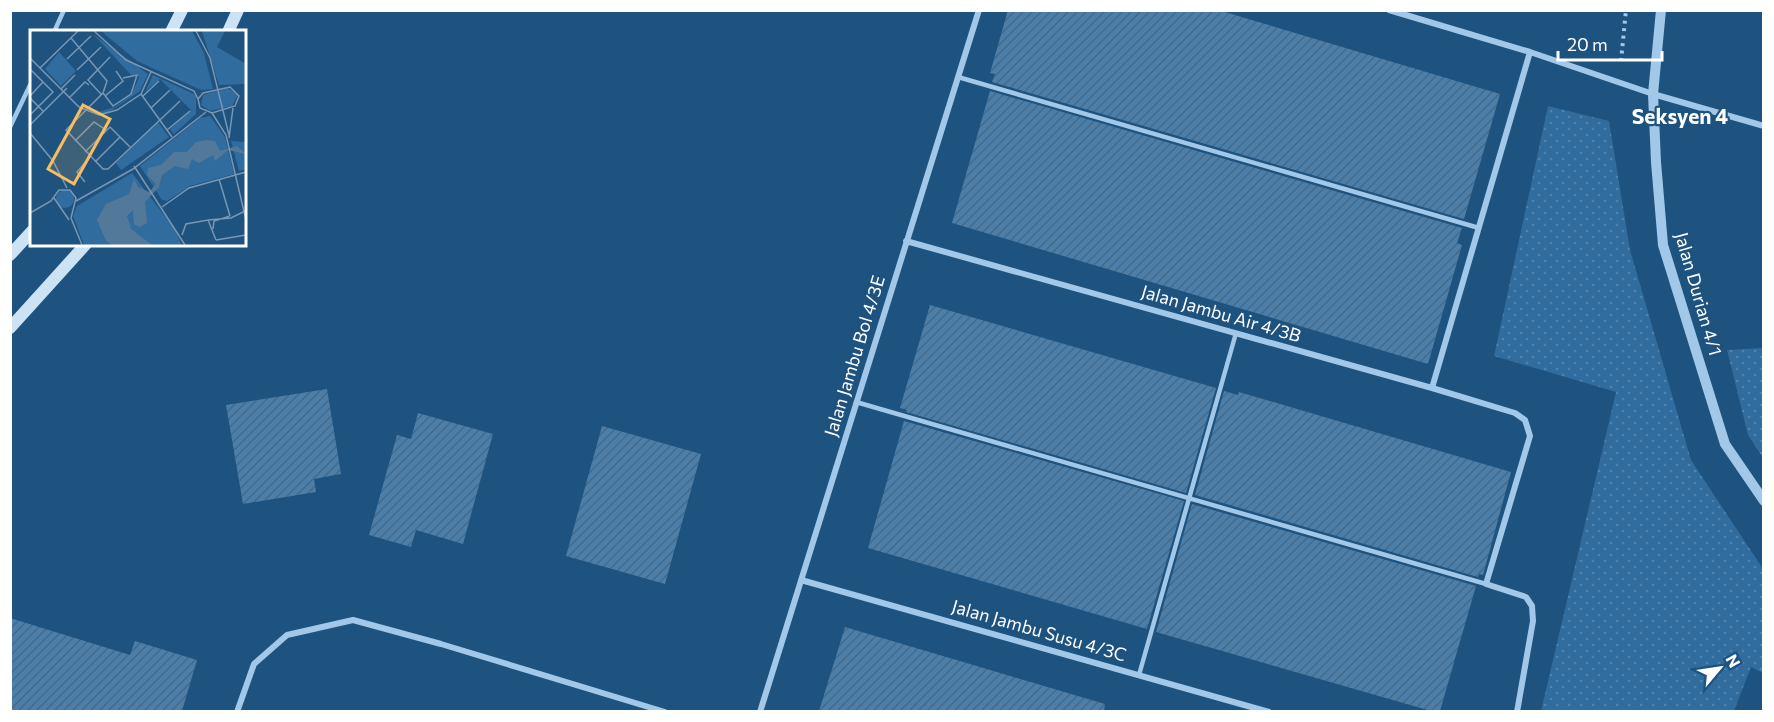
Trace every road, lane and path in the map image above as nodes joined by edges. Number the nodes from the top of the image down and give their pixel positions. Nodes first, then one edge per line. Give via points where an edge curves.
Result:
1 (64, 10) edge
2 (182, 10) edge
3 (238, 10) edge
4 (979, 10) edge
5 (1389, 10) edge
6 (1626, 10) edge
7 (1660, 10) edge
8 (55, 30) edge
9 (172, 30) edge
10 (229, 30) edge
11 (1530, 52) junction
12 (958, 77) junction
13 (1619, 83) junction
14 (30, 85) edge
15 (1653, 94) junction
16 (1764, 126) edge
17 (10, 127) edge
18 (1479, 228) junction
19 (30, 233) edge
20 (906, 241) junction
21 (84, 246) edge
22 (10, 255) edge
23 (10, 328) edge
24 (1236, 333) junction
25 (1432, 388) junction
26 (856, 402) junction
27 (1189, 498) junction
28 (1764, 501) edge
29 (801, 580) junction
30 (1486, 584) junction
31 (1139, 675) junction
32 (1247, 709) edge
33 (237, 711) edge
34 (664, 711) edge
35 (760, 711) edge
36 (1269, 711) edge
37 (1517, 711) edge

1 - 8 lane
2 - 9 main road
3 - 10 main road
4 - 12 street, Jalan Jambu Bol 4/3E
5 - 11 street
6 - 13 path
7 - 15 street, Jalan Durian 4/1
11 - 13 street
11 - 18 street
12 - 18 lane
12 - 20 street, Jalan Jambu Bol 4/3E
13 - 15 street
14 - 17 lane
15 - 16 street
15 - 28 street, Jalan Durian 4/1 via 1664,245 1725,444
18 - 25 street
19 - 22 main road
20 - 24 street, Jalan Jambu Air 4/3B
20 - 26 street, Jalan Jambu Bol 4/3E
21 - 23 main road
24 - 25 street, Jalan Jambu Air 4/3B
24 - 27 lane
25 - 30 street, Jalan Jambu Air 4/3B via 1515,413 1525,420 1530,436
26 - 27 lane
26 - 29 street, Jalan Jambu Bol 4/3E
27 - 30 lane
27 - 31 lane
29 - 31 street, Jalan Jambu Susu 4/3C
29 - 35 street, Jalan Jambu Bol 4/3E
30 - 37 street via 1526,597 1532,606 1533,621
31 - 32 street, Jalan Jambu Susu 4/3C
32 - 36 street, Jalan Jambu Susu 4/3C
33 - 34 street via 254,664 287,635 353,620

